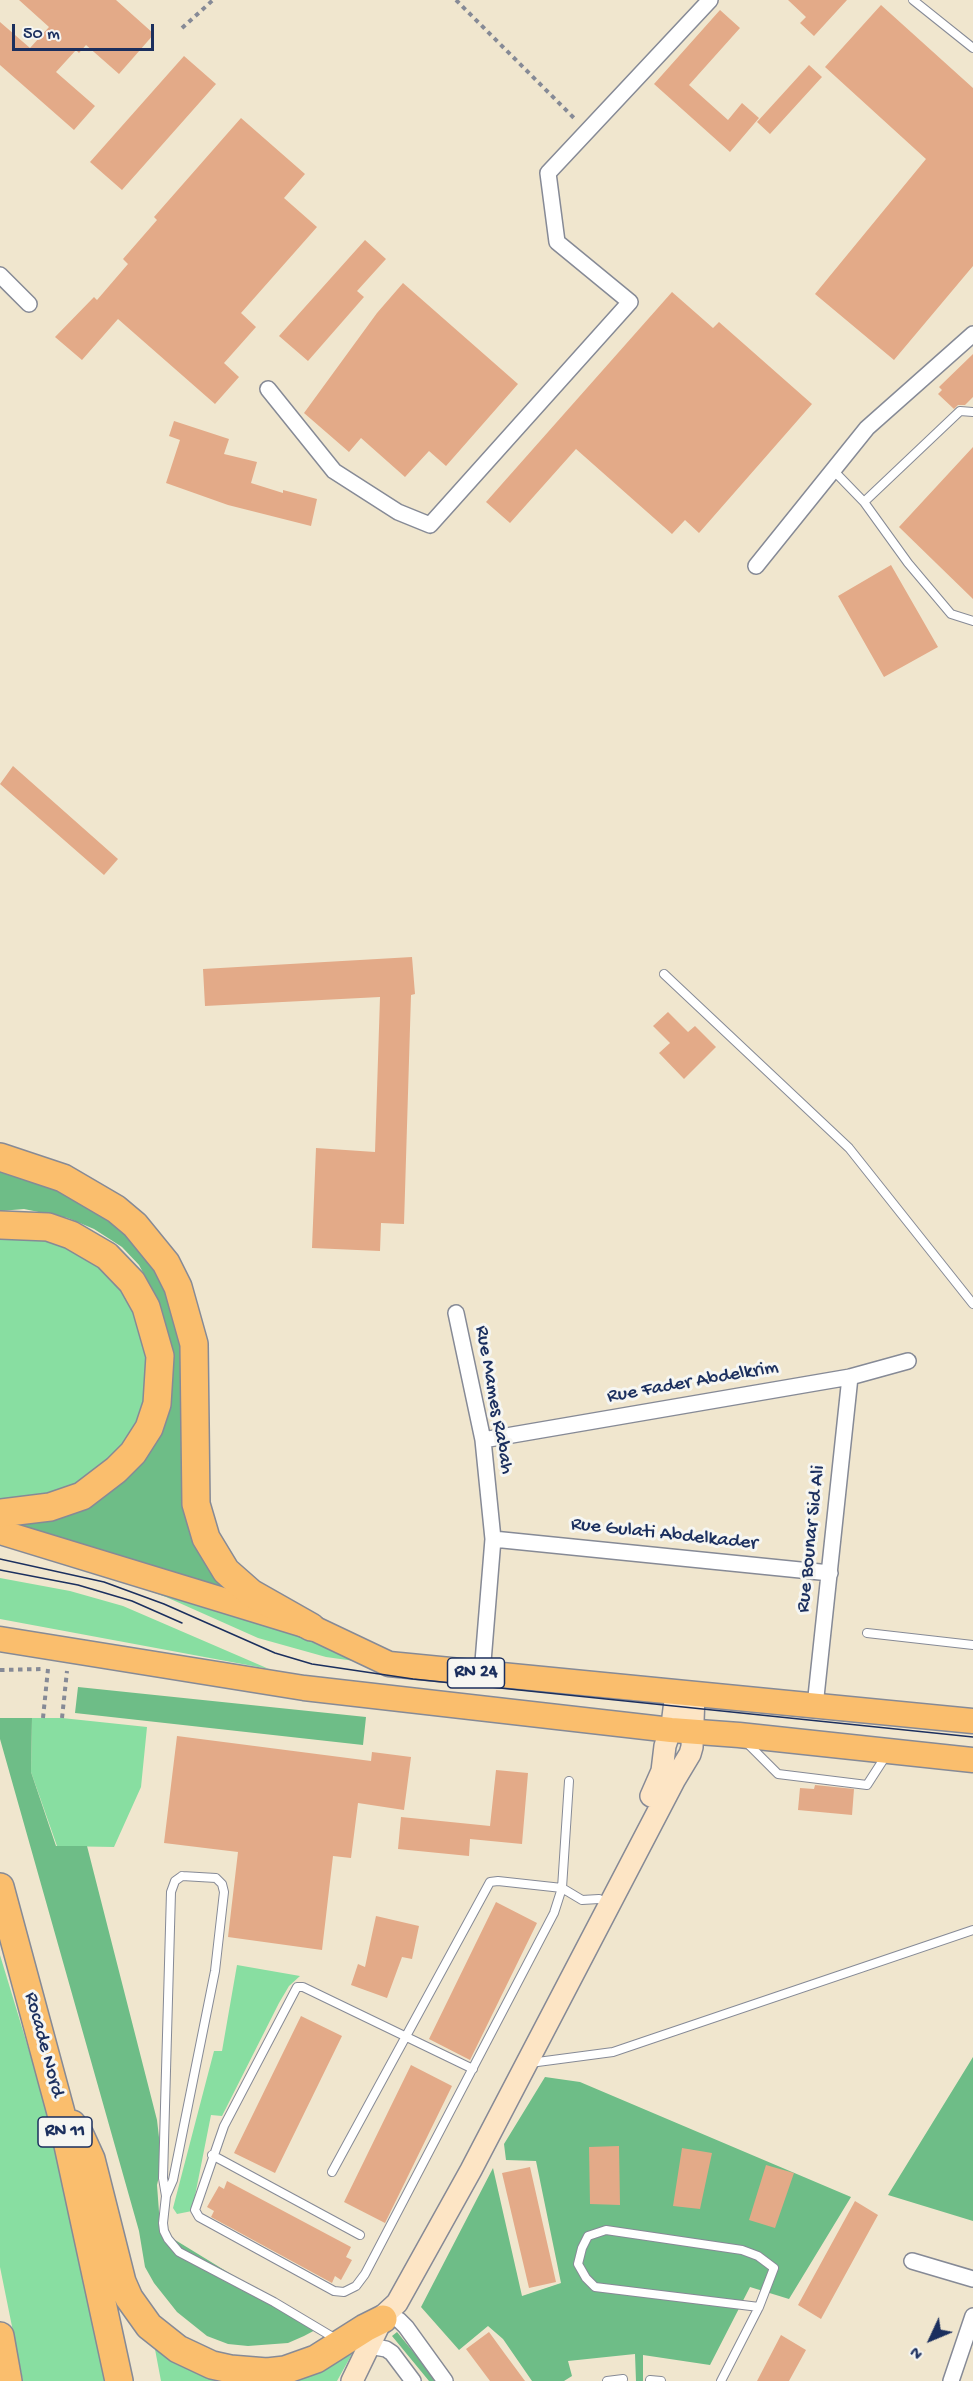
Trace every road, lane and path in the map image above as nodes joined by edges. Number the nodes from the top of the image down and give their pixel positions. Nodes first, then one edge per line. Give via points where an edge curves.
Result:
1 (213, 0) edge
2 (456, 0) edge
3 (710, 0) edge
4 (913, 0) edge
5 (182, 28) dead end
6 (973, 48) edge
7 (587, 131) junction
8 (0, 275) edge
9 (29, 304) dead end
10 (973, 334) edge
11 (268, 389) dead end
12 (973, 412) edge
13 (833, 470) junction
14 (864, 502) junction
15 (756, 566) dead end
16 (973, 621) edge
17 (664, 975) dead end
18 (0, 1157) edge
19 (0, 1225) edge
20 (973, 1304) edge
21 (456, 1313) dead end
22 (908, 1361) dead end
23 (850, 1377) junction
24 (483, 1440) junction
25 (0, 1513) edge
26 (0, 1532) edge
27 (493, 1539) junction
28 (830, 1573) junction
29 (311, 1627) junction
30 (867, 1633) dead end
31 (0, 1640) edge
32 (973, 1645) edge
33 (48, 1669) dead end
34 (67, 1671) dead end
35 (482, 1674) junction
36 (685, 1694) junction
37 (815, 1706) junction
38 (43, 1718) dead end
39 (62, 1718) dead end
40 (973, 1721) edge
41 (682, 1731) junction
42 (739, 1735) junction
43 (889, 1751) junction
44 (973, 1760) edge
45 (569, 1781) dead end
46 (0, 1887) edge
47 (562, 1888) junction
48 (599, 1899) junction
49 (973, 1930) edge
50 (406, 2036) junction
51 (525, 2064) junction
52 (473, 2069) junction
53 (508, 2086) junction
54 (61, 2113) junction
55 (212, 2156) junction
56 (332, 2172) dead end
57 (166, 2196) junction
58 (360, 2235) dead end
59 (912, 2261) dead end
60 (973, 2279) edge
61 (759, 2307) junction
62 (973, 2316) edge
63 (384, 2317) junction
64 (0, 2336) edge
65 (342, 2343) junction
66 (369, 2346) junction
67 (623, 2379) dead end
68 (650, 2380) edge
69 (8, 2381) edge
70 (119, 2381) edge
71 (352, 2381) edge
72 (413, 2381) edge
73 (445, 2381) edge
74 (607, 2381) edge
75 (660, 2381) edge
76 (721, 2381) edge
77 (951, 2381) edge

1 - 5 path
2 - 7 path
3 - 7 street
4 - 6 lane
7 - 11 street via 548,172 557,242 630,302 430,525 398,512 334,471
8 - 9 street
10 - 13 street via 867,428
12 - 14 lane via 960,411
13 - 14 lane
13 - 15 street
14 - 16 lane via 951,614
17 - 20 lane via 849,1148
18 - 29 highway via 63,1178 107,1203 135,1225 166,1263 178,1287 194,1344 196,1504 206,1538 226,1571 251,1593
19 - 25 highway via 48,1227 107,1256 132,1282 146,1307 160,1356 157,1404 134,1453 82,1496 50,1507
21 - 24 street, Rue Mames Rabah
22 - 23 street, Rue Fader Abdelkrim
23 - 24 street, Rue Fader Abdelkrim
23 - 28 street, Rue Bounar Sid Ali
24 - 27 street, Rue Mames Rabah
26 - 29 main road, RN 24
27 - 28 street, Rue Gulati Abdelkader
27 - 35 street, Rue Mames Rabah
28 - 37 street, Rue Bounar Sid Ali
29 - 35 main road, RN 24 via 389,1664
30 - 32 lane
31 - 41 main road, RN 24 via 304,1688
33 - 38 path
34 - 39 path
35 - 36 main road, RN 24
36 - 37 main road, RN 24
36 - 41 street
37 - 40 main road, RN 24
41 - 42 main road, RN 24
41 - 48 street via 664,1746 660,1778
41 - 51 street via 690,1754
42 - 43 main road, RN 24
42 - 43 lane via 778,1774 867,1785
43 - 44 main road, RN 24
45 - 47 lane
46 - 54 highway, Rocade Nord / RN 11
47 - 48 lane via 582,1900
47 - 50 lane via 490,1882
47 - 52 lane via 554,1913
48 - 53 street
49 - 51 lane via 613,2052
50 - 52 lane
50 - 55 lane via 297,1987
50 - 56 lane
51 - 53 street
52 - 55 lane via 365,2274 356,2286 344,2292 334,2291 199,2217 195,2210 197,2199
53 - 63 street via 387,2298
54 - 65 highway via 86,2147 129,2298 143,2320 163,2339 212,2365 248,2372 302,2365
54 - 70 highway, Rocade Nord / RN 11
55 - 58 lane
57 - 57 lane via 173,2180 218,1952 224,1887 212,1877 182,1876 171,1892 163,2178
57 - 65 lane via 164,2231 179,2252
59 - 60 street
61 - 61 lane via 774,2268 742,2250 606,2230 588,2236 582,2248 578,2264 595,2287
61 - 76 lane
62 - 77 street
63 - 65 highway
63 - 66 street
63 - 73 street via 399,2320 406,2327
64 - 69 highway
66 - 71 street
66 - 72 street via 392,2353
67 - 74 lane
68 - 75 lane

